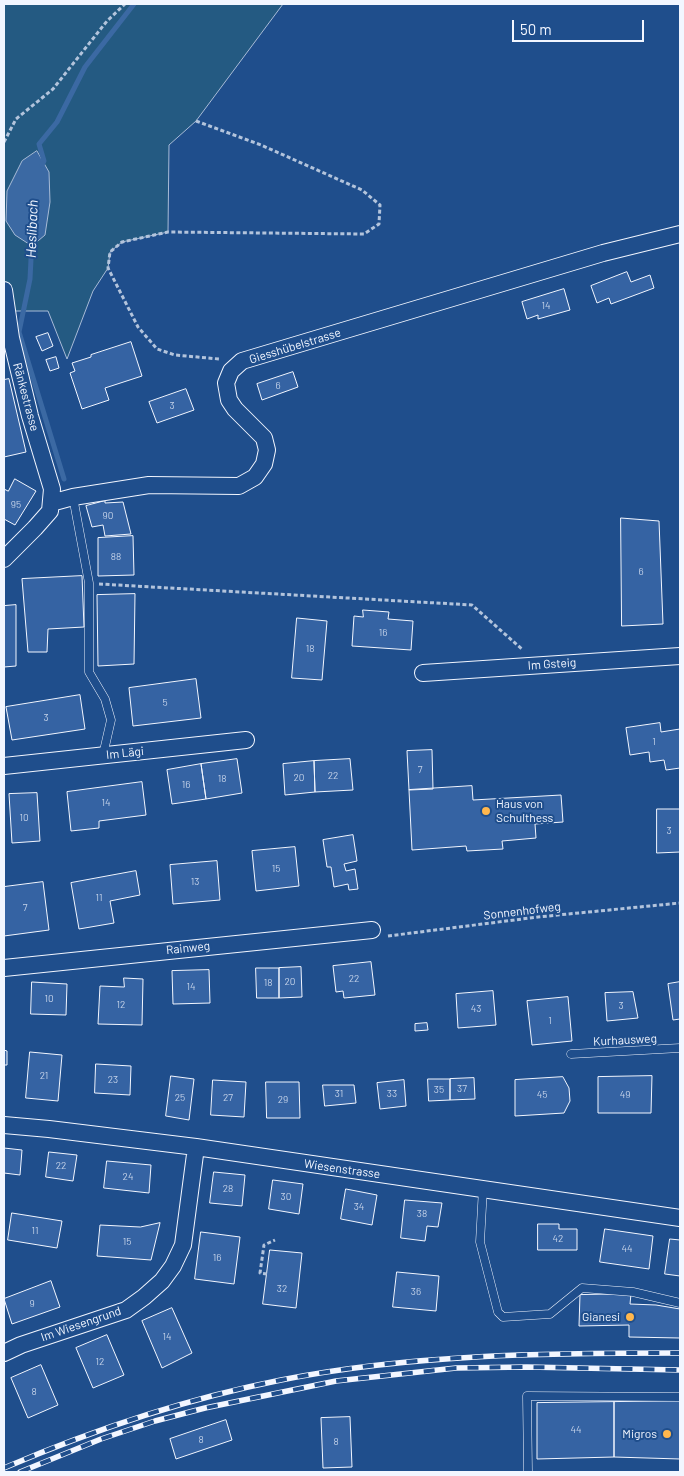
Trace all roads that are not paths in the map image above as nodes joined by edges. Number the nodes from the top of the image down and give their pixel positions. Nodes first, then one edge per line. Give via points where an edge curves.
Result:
1 (680, 234) edge
2 (4, 290) edge
3 (7, 339) edge
4 (74, 497) junction
5 (52, 503) junction
6 (4, 559) edge
7 (680, 656) edge
8 (424, 673) dead end
9 (246, 740) dead end
10 (102, 755) junction
11 (4, 766) edge
12 (372, 930) road end
13 (4, 968) edge
14 (680, 1048) edge
15 (571, 1054) dead end
16 (4, 1125) edge
17 (196, 1147) junction
18 (483, 1188) junction
19 (680, 1218) edge
20 (680, 1303) edge
21 (4, 1353) edge
22 (680, 1397) edge
23 (528, 1472) edge

1 - 4 street, Giesshübelstrasse via 603,253 242,361 231,371 226,383 228,400 264,438 267,450 264,464 255,477 239,486 149,485
2 - 3 street, Ränkestrasse
3 - 5 street, Ränkestrasse via 52,489
4 - 5 street, Giesshübelstrasse
4 - 10 lane via 89,583 89,672 106,699 111,720
5 - 6 street via 50,511
7 - 8 street, Im Gsteig
9 - 10 street, Im Lägi
10 - 11 street, Im Lägi
12 - 13 street, Rainweg
14 - 15 lane, Kurhausweg
16 - 17 street, Wiesenstrasse
17 - 18 street, Wiesenstrasse
17 - 21 street, Im Wiesengrund via 182,1246 162,1281 126,1310 21,1344
18 - 19 street, Wiesenstrasse
18 - 20 lane via 480,1242 498,1312 503,1317 550,1314 582,1288 633,1292
22 - 23 lane via 527,1396

